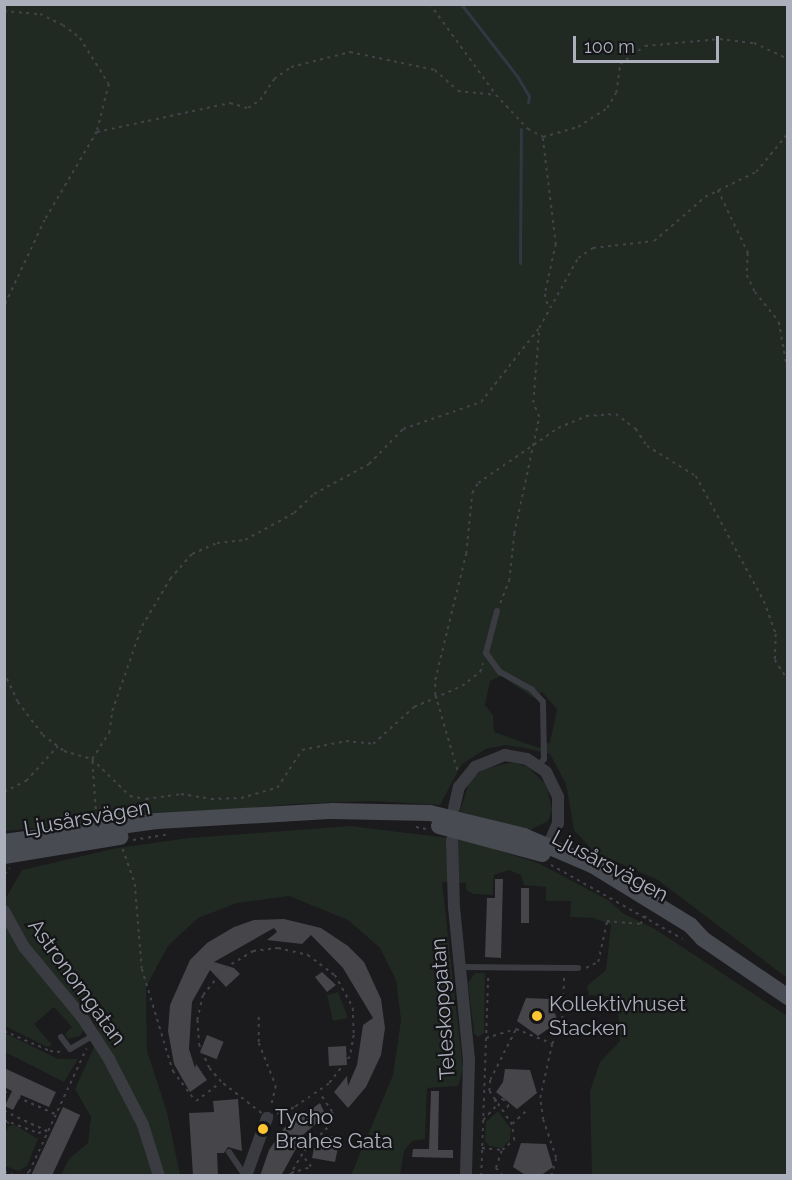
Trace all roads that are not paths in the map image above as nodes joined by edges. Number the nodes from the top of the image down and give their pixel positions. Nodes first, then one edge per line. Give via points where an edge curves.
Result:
1 (497, 611) road end
2 (539, 765) junction
3 (454, 808) dead end
4 (174, 828) junction
5 (453, 840) dead end
6 (4, 842) edge
7 (546, 854) junction
8 (10, 859) edge
9 (4, 911) edge
10 (460, 967) junction
11 (578, 968) road end
12 (788, 997) edge
13 (94, 1035) junction
14 (61, 1037) dead end
15 (267, 1118) road end
16 (229, 1152) dead end
17 (159, 1176) edge
18 (245, 1176) edge
19 (466, 1176) edge

1 - 2 lane via 486,653 500,672 532,690 543,702 544,759
2 - 3 street via 516,756 498,756 475,767 459,789
2 - 7 street via 551,779 558,797 558,823
4 - 6 main road, Ljusårsvägen via 157,821
4 - 7 main road, Ljusårsvägen via 267,814 389,812
4 - 8 main road, Ljusårsvägen
5 - 10 street, Teleskopgatan
7 - 12 main road, Ljusårsvägen
9 - 13 street, Astronomgatan via 24,947
10 - 11 lane
10 - 19 street, Teleskopgatan via 469,1060
13 - 14 lane via 70,1049
13 - 17 street, Astronomgatan via 143,1125
15 - 18 street
16 - 18 lane

